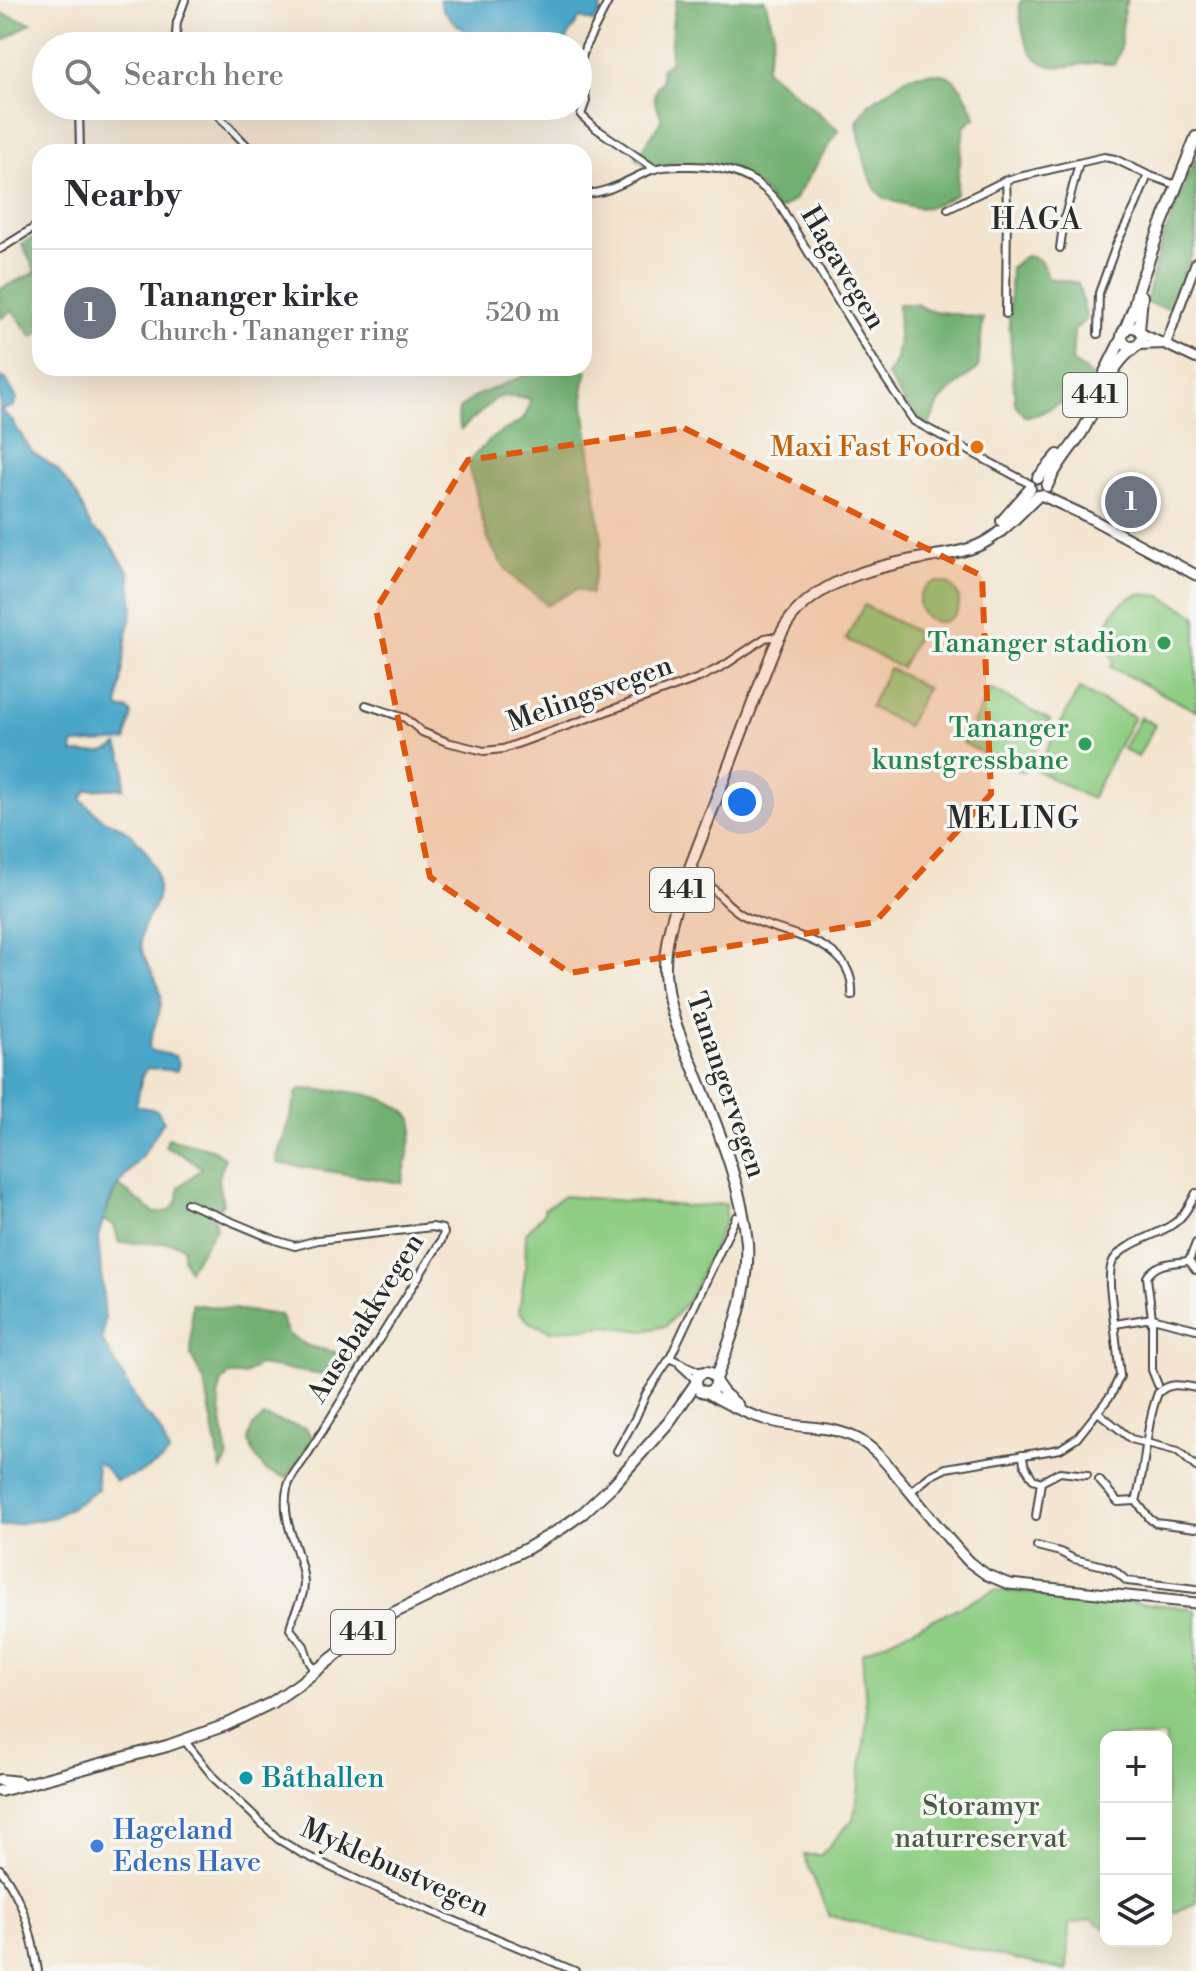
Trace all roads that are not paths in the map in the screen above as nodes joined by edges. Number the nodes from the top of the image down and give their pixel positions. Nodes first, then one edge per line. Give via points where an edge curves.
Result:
1 (185, 0) edge
2 (609, 0) edge
3 (176, 32) edge
4 (592, 33) edge
5 (79, 120) edge
6 (222, 120) edge
7 (586, 120) edge
8 (1196, 137) edge
9 (80, 144) edge
10 (245, 144) edge
11 (1079, 163) junction
12 (655, 169) junction
13 (1148, 175) junction
14 (1006, 180) junction
15 (1176, 185) junction
16 (592, 193) edge
17 (948, 209) dead end
18 (32, 229) edge
19 (1060, 248) dead end
20 (0, 249) edge
21 (1196, 262) edge
22 (1142, 280) junction
23 (1006, 314) dead end
24 (1140, 331) junction
25 (1098, 334) dead end
26 (1123, 335) junction
27 (1166, 344) junction
28 (1137, 346) junction
29 (1196, 359) edge
30 (1039, 488) junction
31 (1196, 575) edge
32 (779, 638) junction
33 (366, 705) dead end
34 (691, 867) junction
35 (852, 996) dead end
36 (1196, 1193) edge
37 (187, 1203) dead end
38 (736, 1217) dead end
39 (1196, 1243) edge
40 (1189, 1261) junction
41 (1196, 1270) edge
42 (1152, 1318) junction
43 (735, 1321) junction
44 (1115, 1324) junction
45 (1196, 1329) edge
46 (670, 1358) junction
47 (716, 1380) junction
48 (702, 1382) junction
49 (1158, 1385) dead end
50 (1196, 1388) edge
51 (1098, 1412) junction
52 (750, 1414) junction
53 (1147, 1442) junction
54 (617, 1451) dead end
55 (1022, 1455) junction
56 (1196, 1467) edge
57 (1087, 1475) dead end
58 (1099, 1480) dead end
59 (1041, 1482) junction
60 (910, 1492) junction
61 (1136, 1501) junction
62 (1036, 1516) dead end
63 (1196, 1528) edge
64 (1037, 1546) dead end
65 (1196, 1589) edge
66 (1196, 1603) edge
67 (315, 1671) junction
68 (184, 1740) junction
69 (0, 1780) edge
70 (25, 1783) junction
71 (0, 1791) edge
72 (0, 1869) edge
73 (38, 1971) edge
74 (575, 1971) edge

1 - 3 street
2 - 4 street
5 - 9 street
6 - 10 street
7 - 12 street
8 - 15 main road, Tanangervegen / 441
11 - 13 street via 1109,157
11 - 14 street
11 - 19 street
12 - 16 street, Hagavegen
12 - 30 street, Hagavegen via 720,168 767,189 914,421
13 - 15 street
13 - 25 street via 1099,293
14 - 17 street
14 - 23 street
15 - 22 main road, Tanangervegen / 441
18 - 20 street
21 - 27 street
22 - 24 main road, Tanangervegen / 441
22 - 26 main road, Tanangervegen / 441
24 - 26 main road, 441 via 1132,327
24 - 27 street
24 - 28 main road, 441
26 - 28 main road, 441 via 1128,346
26 - 30 main road, Tanangervegen / 441 via 1079,427
27 - 28 street
27 - 29 street
28 - 30 main road, Tanangervegen / 441 via 1114,367 1083,430
30 - 31 main road
30 - 32 main road, Tanangervegen / 441 via 990,531 961,546 830,585 793,615
32 - 33 street, Melingsvegen via 765,638 699,678 503,749 463,747
32 - 34 main road, Tanangervegen / 441
34 - 35 street via 744,916 836,954 849,971
34 - 43 main road, Tanangervegen / 441 via 668,932 665,982 741,1204 747,1265
36 - 44 street via 1179,1220 1113,1260
37 - 67 street, Ausebakkvegen via 295,1246 432,1227 444,1233 288,1486 286,1515 304,1589 290,1629
38 - 46 street
39 - 40 street
40 - 41 street
40 - 42 street via 1150,1272
42 - 44 street
42 - 45 street
42 - 49 street via 1152,1370
43 - 47 main road, Tanangervegen / 441
43 - 48 main road, Tanangervegen / 441
44 - 51 street via 1120,1376
46 - 48 street
46 - 54 street
47 - 48 main road via 712,1373
47 - 52 main road
48 - 52 main road via 730,1406
48 - 67 main road, Tanangervegen / 441 via 613,1485 575,1519 528,1548 385,1617
50 - 53 street via 1170,1385 1158,1393
51 - 53 street via 1131,1439
51 - 55 street via 1069,1445
52 - 60 main road via 781,1424 823,1427 861,1441
53 - 56 street via 1178,1451
53 - 61 street
55 - 59 street via 1028,1473
55 - 60 street via 946,1468
57 - 59 street via 1060,1472
58 - 61 street via 1118,1502
59 - 62 street
60 - 66 main road via 969,1562 998,1580
61 - 63 street via 1156,1523
64 - 65 street via 1104,1566 1127,1581
67 - 68 main road, Tanangervegen / 441 via 253,1713
68 - 70 main road, Tanangervegen / 441
68 - 74 street, Myklebustvegen via 215,1779 278,1839 301,1853
69 - 70 main road, Tanangervegen / 441
70 - 71 main road, Tanangervegen / 441
72 - 73 street via 24,1911

